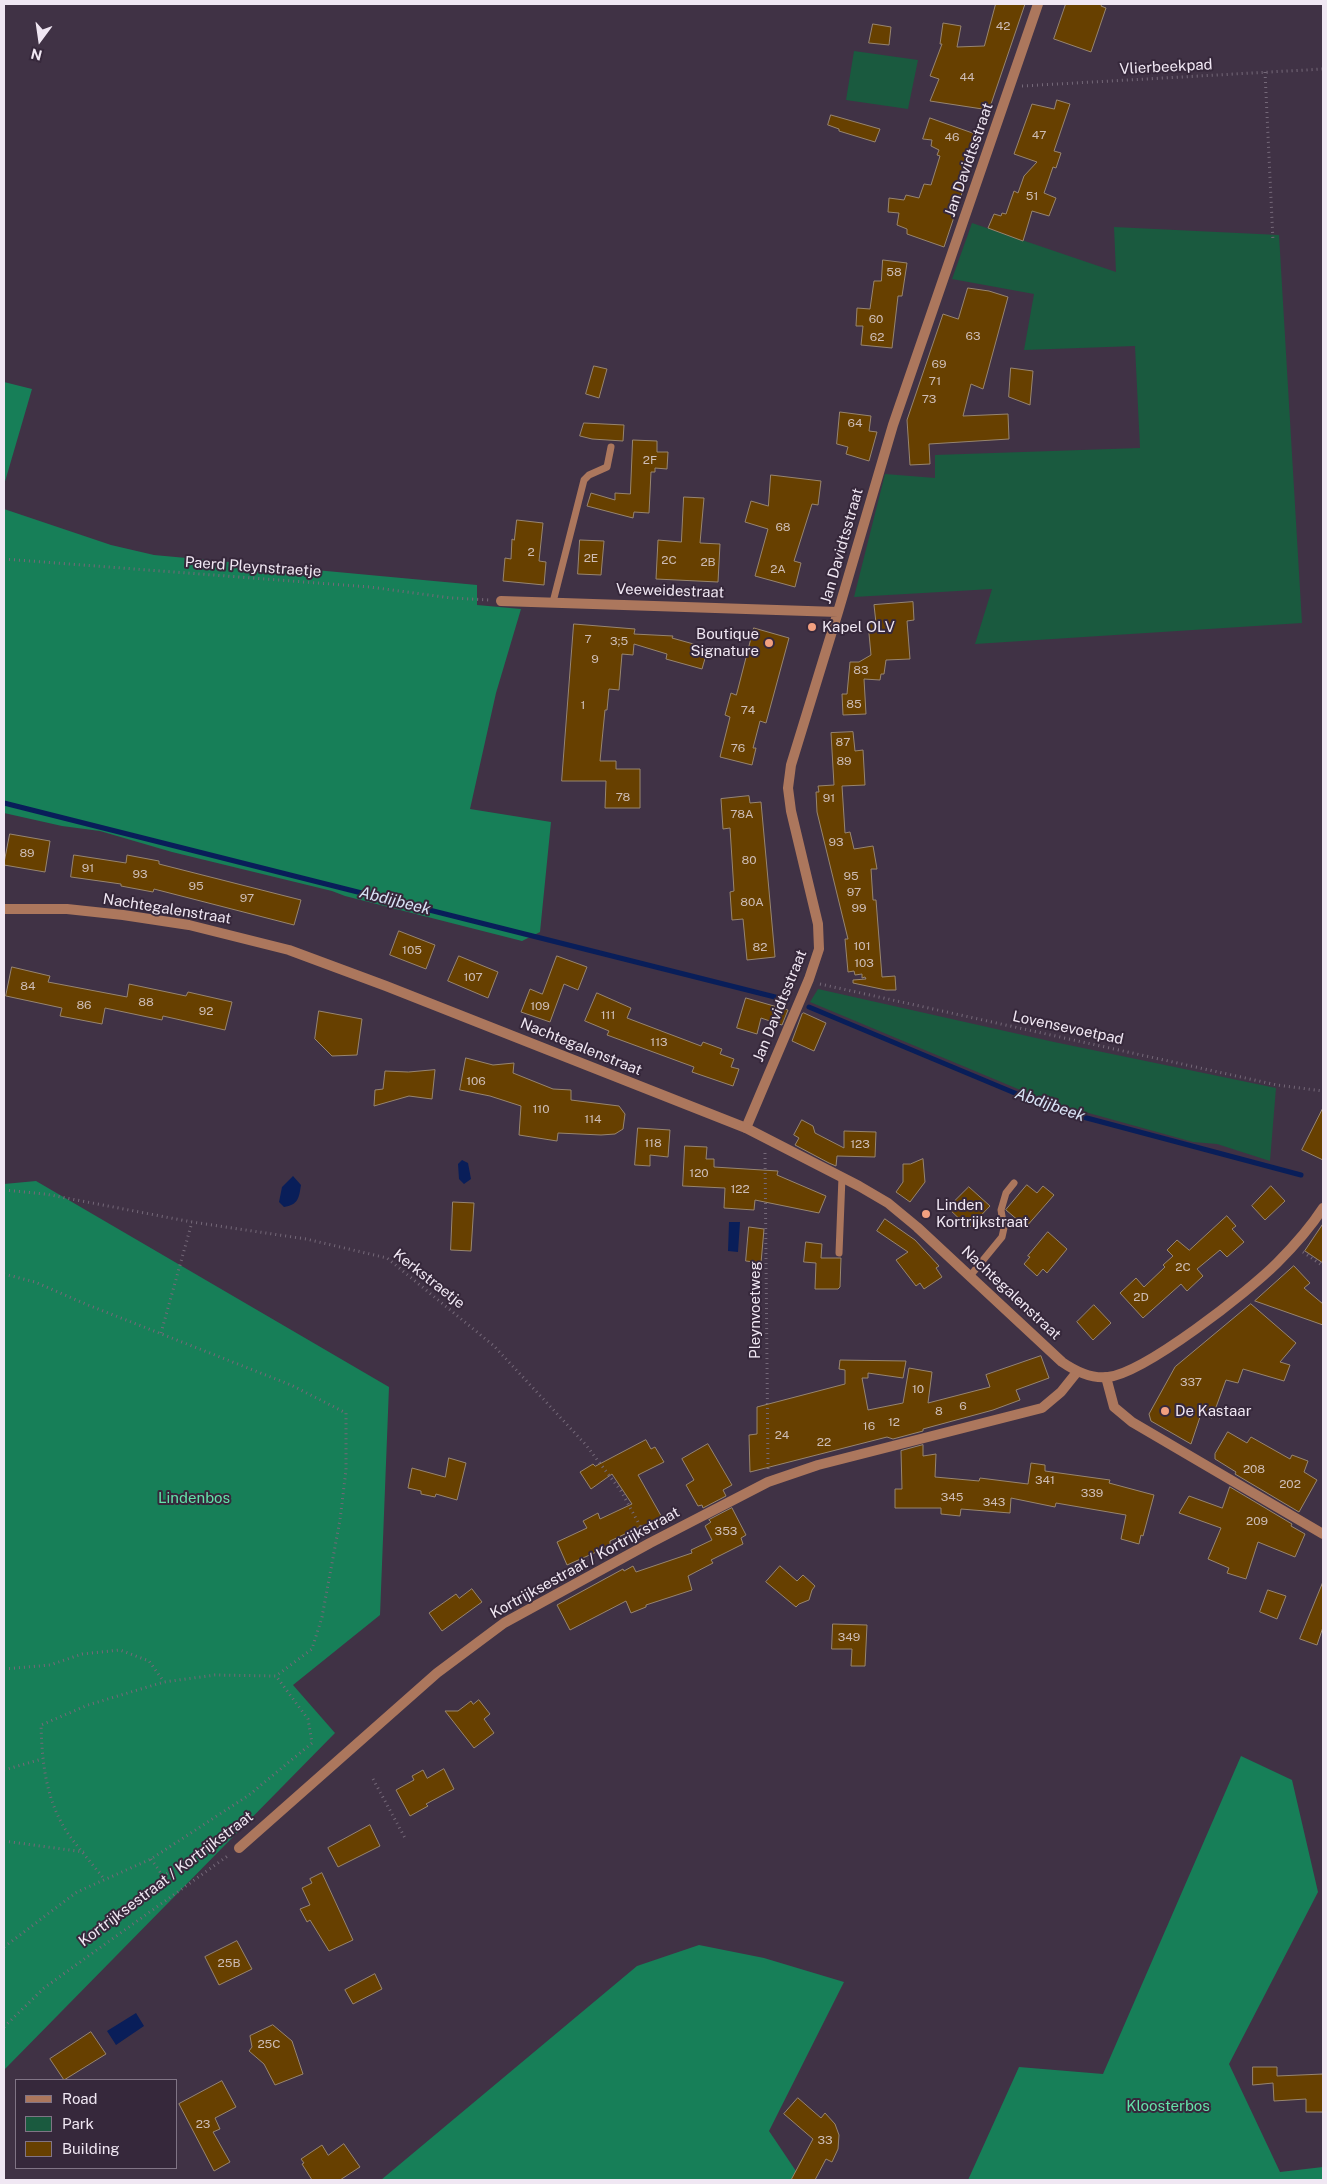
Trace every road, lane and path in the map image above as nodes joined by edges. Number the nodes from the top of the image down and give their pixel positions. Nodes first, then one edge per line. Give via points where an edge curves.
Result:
1 (1038, 4) edge
2 (1323, 69) edge
3 (1265, 72) junction
4 (1010, 86) junction
5 (1273, 241) dead end
6 (611, 447) dead end
7 (4, 559) edge
8 (501, 601) joint
9 (553, 602) junction
10 (838, 612) junction
11 (4, 908) edge
12 (809, 979) junction
13 (1323, 1091) edge
14 (746, 1128) junction
15 (764, 1137) junction
16 (842, 1177) junction
17 (1014, 1183) dead end
18 (4, 1190) edge
19 (1323, 1208) edge
20 (192, 1222) junction
21 (1294, 1245) junction
22 (838, 1253) dead end
23 (1323, 1266) edge
24 (4, 1274) edge
25 (970, 1276) junction
26 (161, 1333) junction
27 (1077, 1372) junction
28 (1106, 1377) junction
29 (768, 1482) junction
30 (1323, 1534) edge
31 (650, 1543) junction
32 (4, 1670) edge
33 (276, 1676) junction
34 (164, 1682) junction
35 (42, 1759) junction
36 (4, 1770) edge
37 (373, 1779) dead end
38 (405, 1838) dead end
39 (4, 1841) edge
40 (238, 1848) junction
41 (84, 1852) junction
42 (151, 1859) junction
43 (105, 1880) junction
44 (4, 1947) edge
45 (4, 2027) edge

1 - 4 street, Jan Davidtsstraat
2 - 3 path, Vlierbeekpad
3 - 4 path, Vlierbeekpad
3 - 5 path
4 - 10 street, Jan Davidtsstraat via 893,424
6 - 9 lane via 607,468 584,480
7 - 8 path, Paerd Pleynstraetje via 370,587
8 - 9 street, Veeweidestraat
9 - 10 street, Veeweidestraat
10 - 12 street, Jan Davidtsstraat via 791,764 788,788 818,924 819,948
11 - 14 street, Nachtegalenstraat via 67,909 142,918 189,925 289,950
12 - 13 path, Lovensevoetpad via 829,987 1075,1042 1277,1085
12 - 14 street, Jan Davidtsstraat
14 - 15 street, Nachtegalenstraat
15 - 16 street, Nachtegalenstraat
15 - 29 path, Pleynvoetweg
16 - 22 lane
16 - 25 street, Nachtegalenstraat via 888,1203
17 - 25 lane via 1006,1193 1001,1210 1002,1238
18 - 20 path, Kerkstraetje via 46,1194
19 - 21 street
20 - 26 path
20 - 31 path, Kerkstraetje via 306,1239 387,1258 494,1346 586,1445 621,1492
21 - 23 path
21 - 28 street via 1242,1293 1178,1341 1145,1362
24 - 26 path via 35,1282
25 - 27 street, Nachtegalenstraat via 1062,1362
26 - 33 path via 290,1385 346,1413 345,1480 322,1617 312,1649
27 - 28 street
27 - 29 street, Kortrijksestraat / Kortrijkstraat via 1042,1408 818,1465
28 - 30 street via 1114,1406 1132,1422
29 - 31 street, Kortrijksestraat / Kortrijkstraat
31 - 40 street, Kortrijksestraat / Kortrijkstraat via 504,1623 437,1673
32 - 34 path via 50,1664 82,1654 120,1650 149,1661
33 - 34 path via 215,1675
33 - 42 path via 308,1719 312,1743 249,1795
34 - 35 path via 88,1704 41,1725
35 - 36 path
35 - 41 path via 49,1794 68,1834
37 - 38 path
39 - 41 path
40 - 42 path via 228,1834 163,1876
40 - 45 path, Kortrijksestraat / Kortrijkstraat via 44,1988
41 - 43 path
42 - 43 path
43 - 44 path via 77,1892

